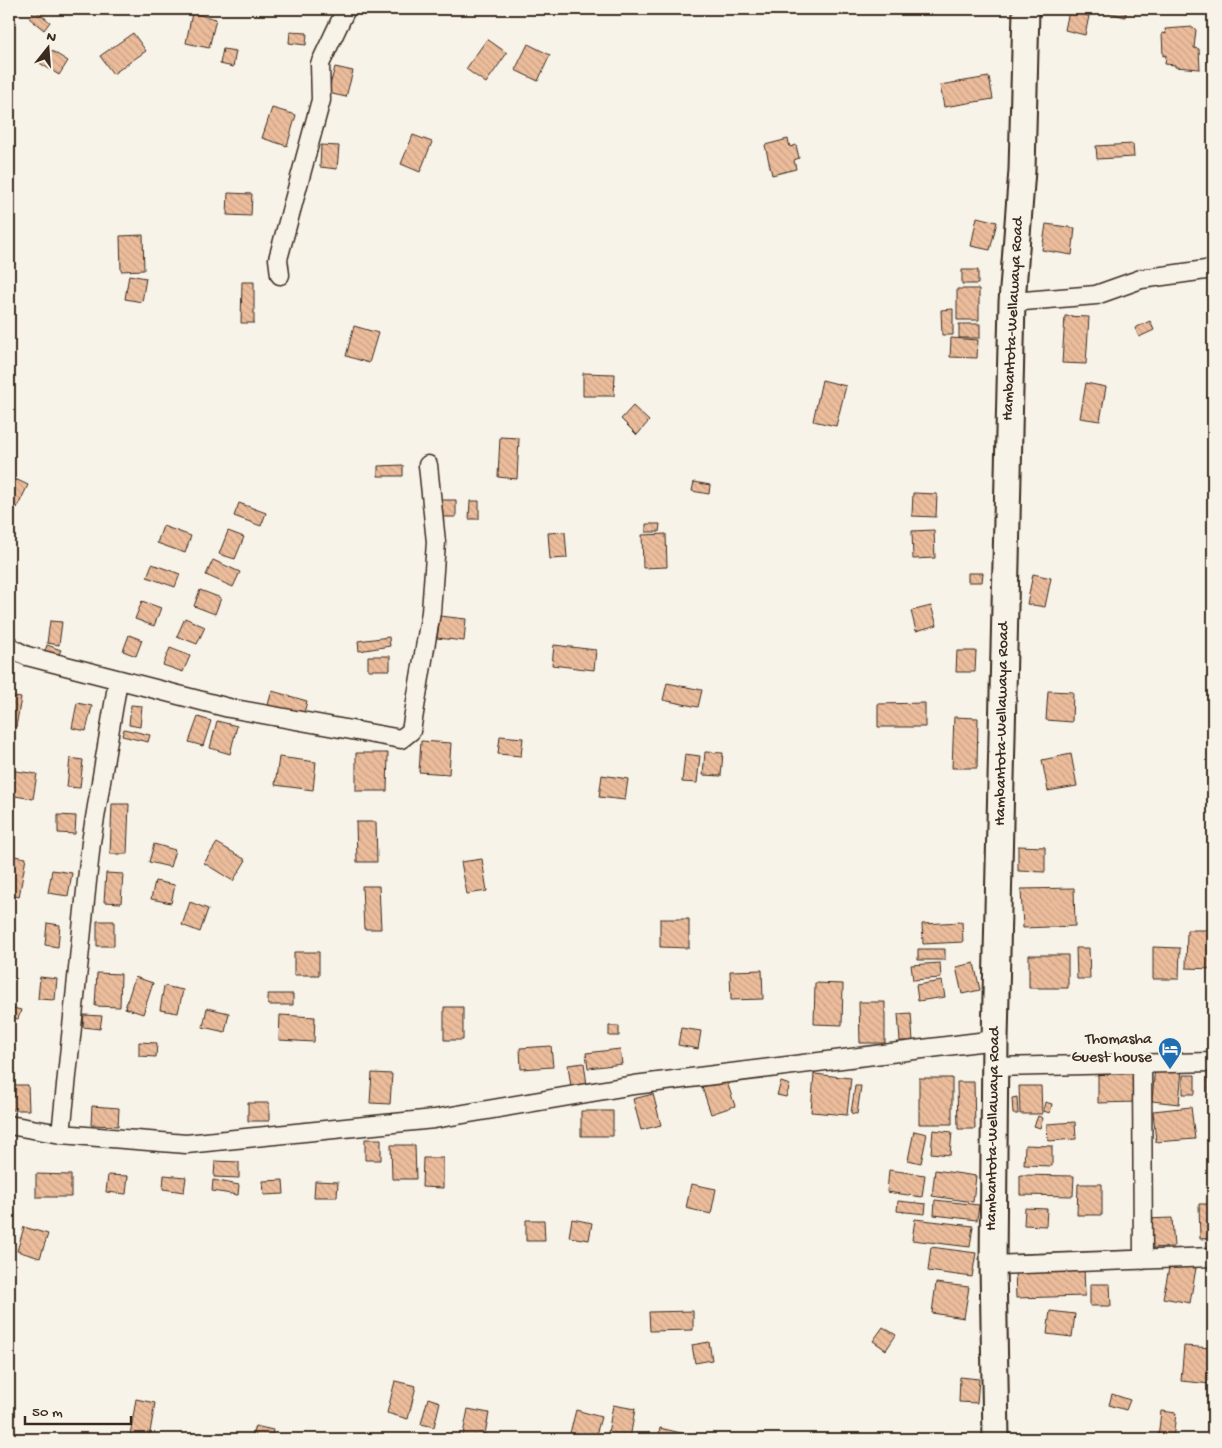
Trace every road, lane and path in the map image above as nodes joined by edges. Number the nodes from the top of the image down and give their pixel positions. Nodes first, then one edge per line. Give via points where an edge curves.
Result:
1 (346, 9) edge
2 (1026, 9) edge
3 (1213, 269) edge
4 (280, 275) dead end
5 (1012, 302) junction
6 (428, 465) dead end
7 (9, 645) edge
8 (118, 680) junction
9 (995, 1040) junction
10 (1213, 1062) edge
11 (1142, 1063) junction
12 (995, 1067) junction
13 (9, 1125) edge
14 (61, 1134) junction
15 (1213, 1257) edge
16 (1143, 1260) junction
17 (993, 1265) junction
18 (996, 1439) edge

1 - 4 street via 320,64 321,100 278,259
2 - 5 highway, Hambantota-Wellawaya Road via 1022,170
3 - 5 street via 1141,279 1096,295
5 - 9 highway, Hambantota-Wellawaya Road
6 - 8 street via 436,542 430,612 411,731 400,739 229,708
7 - 8 street via 27,656
8 - 14 street via 91,842
9 - 12 highway, Hambantota-Wellawaya Road
9 - 14 street via 634,1085 434,1119 310,1132 186,1144
10 - 11 street
11 - 12 street
11 - 16 street
12 - 17 highway, Hambantota-Wellawaya Road
13 - 14 street
15 - 16 street
16 - 17 street
17 - 18 highway, Hambantota-Wellawaya Road

